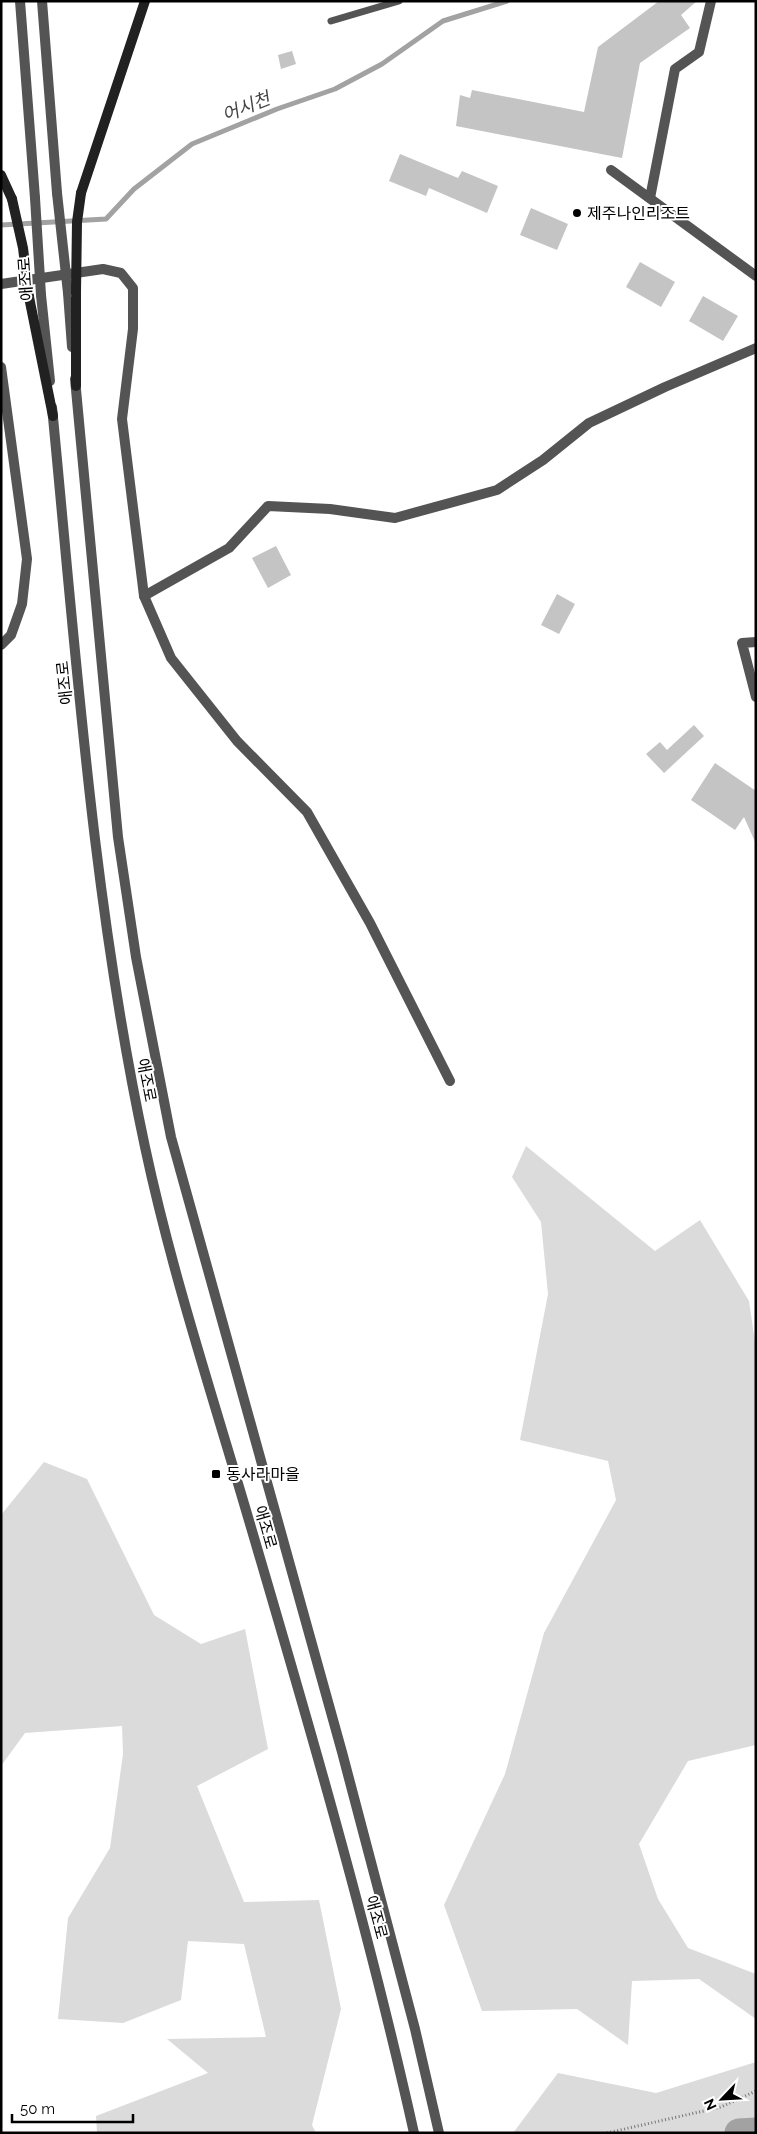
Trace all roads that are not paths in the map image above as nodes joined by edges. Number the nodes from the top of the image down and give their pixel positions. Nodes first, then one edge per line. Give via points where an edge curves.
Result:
1 (20, 1) edge
2 (42, 1) edge
3 (145, 1) edge
4 (399, 1) edge
5 (711, 1) edge
6 (331, 21) dead end
7 (611, 170) dead end
8 (1, 175) edge
9 (650, 198) junction
10 (756, 276) edge
11 (1, 284) edge
12 (72, 293) junction
13 (756, 348) edge
14 (1, 367) edge
15 (76, 386) joint
16 (53, 416) junction
17 (144, 596) junction
18 (756, 642) edge
19 (1, 645) edge
20 (756, 697) edge
21 (450, 1081) dead end
22 (414, 2133) edge
23 (439, 2133) edge

1 - 16 street, 애조로, bridge
2 - 12 street, bridge via 57,193
3 - 12 main road, bridge via 81,193
4 - 6 lane
5 - 9 street via 699,52 675,69
7 - 9 street
8 - 16 main road, bridge via 12,199 23,248 29,297
9 - 10 street
11 - 17 street via 103,269 121,273 133,288 134,329 122,419
12 - 15 main road
13 - 17 street via 589,423 544,460 497,490 395,518 330,509 268,506 228,548
14 - 19 street via 27,559 22,604 11,635
15 - 23 street, 애조로 via 118,837 136,957 171,1137 342,1752
16 - 22 street, 애조로 via 94,839 145,1148 168,1244 318,1757 393,2038
17 - 21 street via 171,658 237,741 307,812 370,923
18 - 20 street via 742,643

